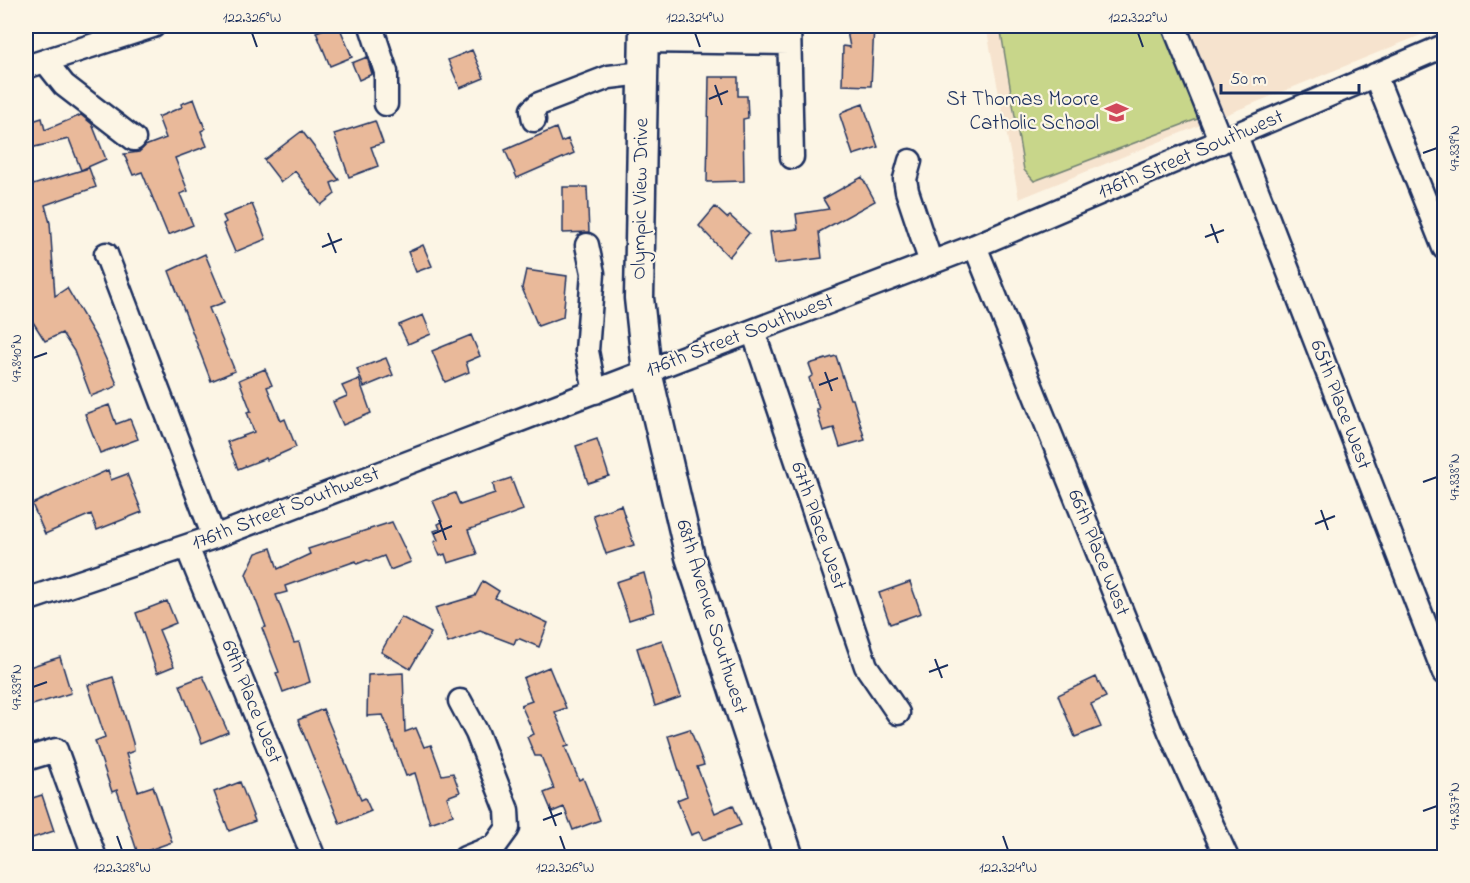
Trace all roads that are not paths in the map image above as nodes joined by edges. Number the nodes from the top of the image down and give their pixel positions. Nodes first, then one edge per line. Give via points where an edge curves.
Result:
1 (153, 26) edge
2 (371, 26) edge
3 (1174, 26) edge
4 (644, 33) edge
5 (789, 34) edge
6 (1444, 46) edge
7 (35, 64) edge
8 (643, 73) junction
9 (1375, 75) junction
10 (386, 104) dead end
11 (534, 120) dead end
12 (134, 139) dead end
13 (1229, 139) junction
14 (792, 157) dead end
15 (909, 161) dead end
16 (587, 245) dead end
17 (975, 246) junction
18 (1444, 248) edge
19 (106, 254) dead end
20 (931, 263) junction
21 (753, 331) junction
22 (646, 372) junction
23 (595, 392) junction
24 (214, 537) junction
25 (187, 547) junction
26 (26, 600) edge
27 (1444, 673) edge
28 (460, 701) dead end
29 (898, 713) dead end
30 (26, 759) edge
31 (95, 858) edge
32 (315, 858) edge
33 (465, 858) edge
34 (789, 858) edge
35 (1227, 858) edge

1 - 7 street
2 - 10 street via 386,72
3 - 13 street, 65th Place West
4 - 5 street
4 - 8 main road, Olympic View Drive
5 - 14 street
6 - 9 street, 176th Street Southwest
7 - 12 street
8 - 11 street via 609,77 539,104 532,110
8 - 22 main road, Olympic View Drive via 639,298
9 - 13 street, 176th Street Southwest
9 - 18 street
13 - 17 street, 176th Street Southwest
13 - 27 street, 65th Place West
15 - 20 street via 907,191
16 - 23 street via 593,273 587,351
17 - 20 street, 176th Street Southwest
17 - 35 street, 66th Place West via 1170,732
19 - 24 street
20 - 21 street, 176th Street Southwest
21 - 22 street, 176th Street Southwest
21 - 29 street, 67th Place West via 866,666
22 - 23 street, 176th Street Southwest
22 - 34 main road, 68th Avenue Southwest via 690,557
23 - 24 street, 176th Street Southwest
24 - 25 street, 176th Street Southwest
25 - 26 street, 176th Street Southwest
25 - 32 street, 69th Place West
28 - 33 street via 507,810 508,828 495,846
30 - 31 street via 56,750

